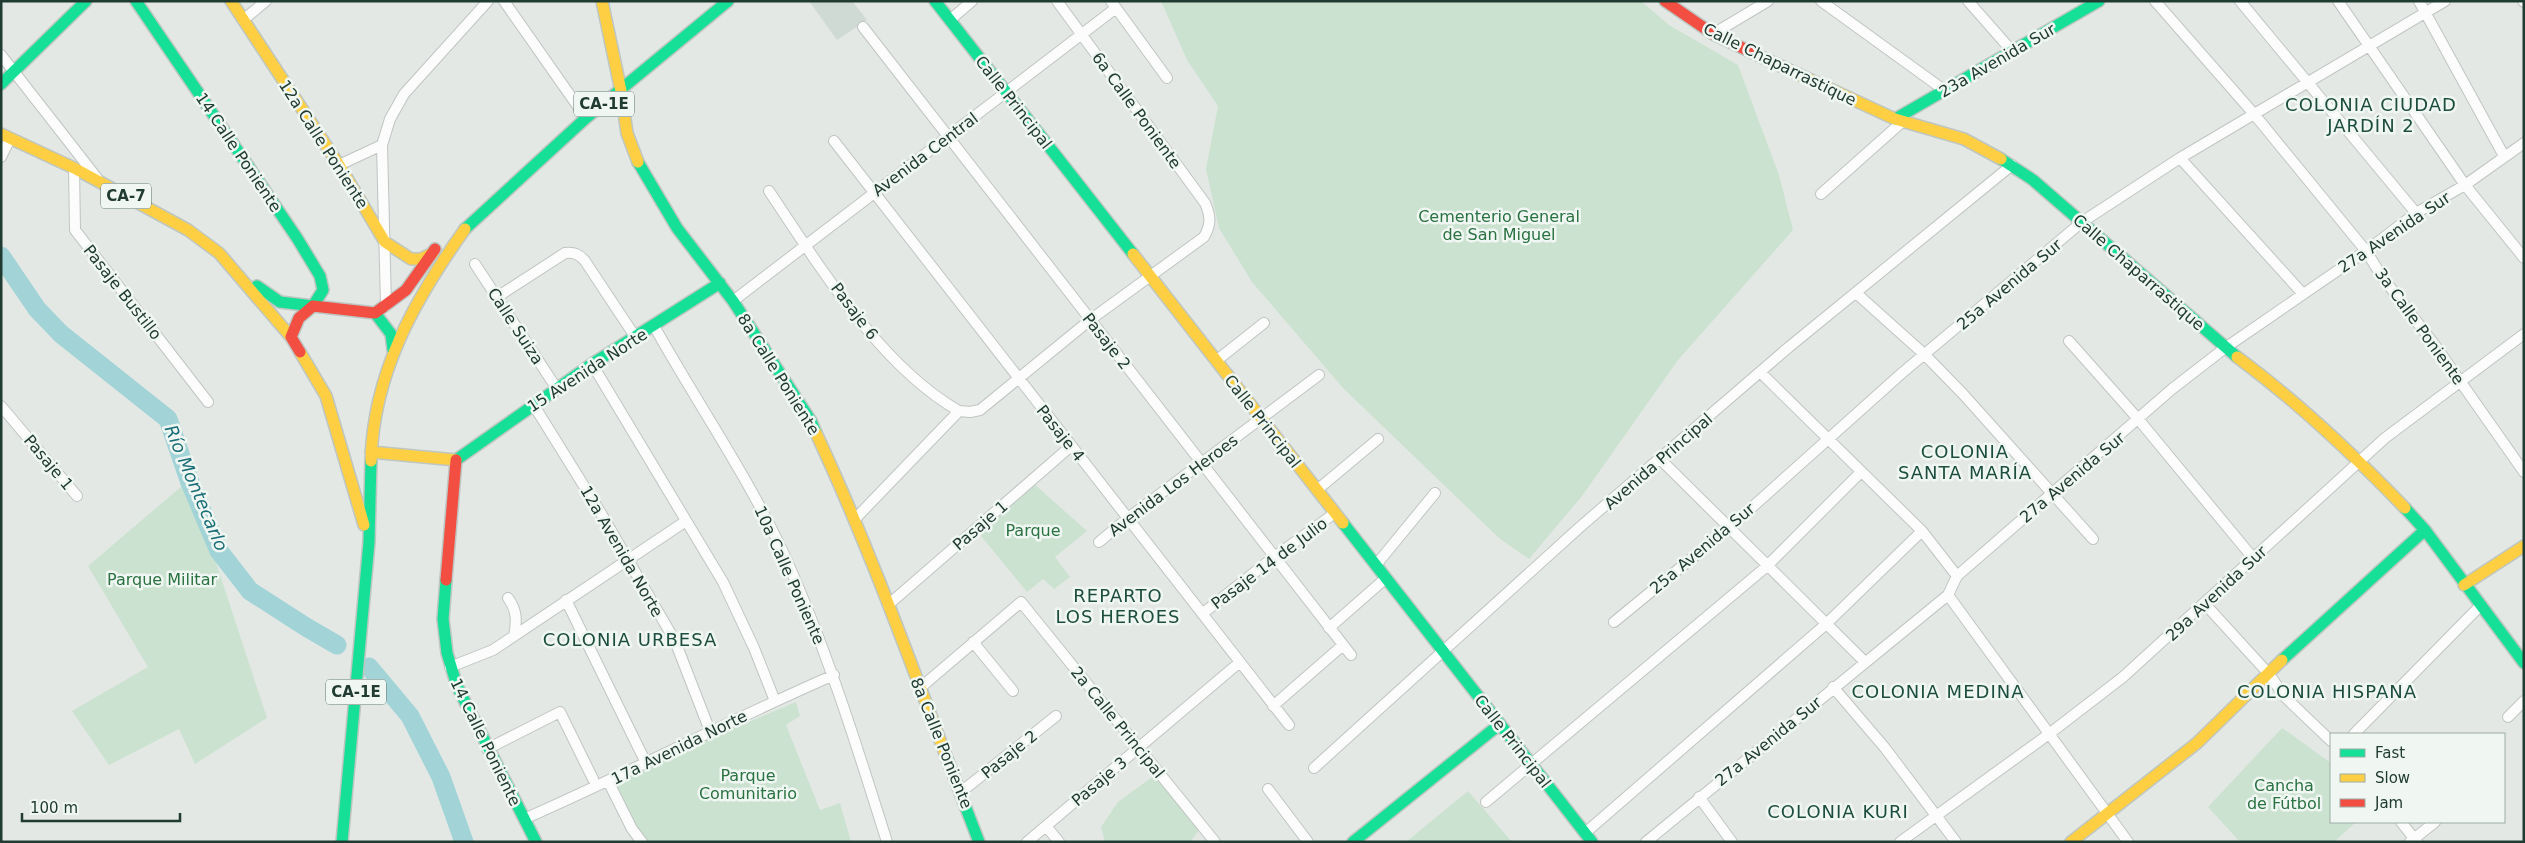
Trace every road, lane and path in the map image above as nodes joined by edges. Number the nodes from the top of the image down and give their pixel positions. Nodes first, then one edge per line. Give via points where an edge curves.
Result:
1 (86, 1) edge
2 (136, 1) edge
3 (231, 1) edge
4 (266, 1) edge
5 (488, 1) edge
6 (504, 1) edge
7 (602, 1) edge
8 (714, 1) edge
9 (728, 1) edge
10 (935, 1) edge
11 (972, 1) edge
12 (1057, 1) edge
13 (1665, 1) edge
14 (1768, 1) edge
15 (1821, 1) edge
16 (1968, 1) edge
17 (2099, 1) edge
18 (2155, 1) edge
19 (2240, 1) edge
20 (2338, 1) edge
21 (2419, 1) edge
22 (2445, 1) edge
23 (1113, 5) edge
24 (2425, 12) junction
25 (243, 20) junction
26 (950, 20) junction
27 (863, 27) dead end
28 (1082, 34) junction
29 (1713, 34) junction
30 (2369, 45) junction
31 (2012, 51) junction
32 (1, 54) edge
33 (15, 71) junction
34 (1167, 78) dead end
35 (2309, 82) junction
36 (1, 84) edge
37 (621, 87) junction
38 (1944, 90) junction
39 (1006, 92) junction
40 (2254, 114) junction
41 (584, 115) junction
42 (1899, 120) junction
43 (6, 137) edge
44 (948, 137) junction
45 (834, 141) dead end
46 (2524, 142) edge
47 (382, 145) junction
48 (2504, 156) junction
49 (1, 157) edge
50 (2180, 158) junction
51 (339, 165) junction
52 (2012, 165) junction
53 (74, 168) junction
54 (100, 182) junction
55 (2465, 185) junction
56 (770, 191) dead end
57 (874, 193) junction
58 (1821, 194) dead end
59 (2416, 213) junction
60 (2082, 222) junction
61 (385, 242) junction
62 (806, 246) junction
63 (2366, 250) junction
64 (433, 253) junction
65 (2524, 258) edge
66 (475, 264) dead end
67 (240, 274) junction
68 (1150, 276) junction
69 (720, 283) junction
70 (1856, 293) junction
71 (2303, 294) junction
72 (496, 297) junction
73 (734, 301) junction
74 (313, 306) junction
75 (386, 306) junction
76 (375, 313) junction
77 (1090, 320) junction
78 (1264, 323) dead end
79 (654, 326) junction
80 (2524, 334) edge
81 (291, 338) junction
82 (636, 338) junction
83 (2069, 341) dead end
84 (2225, 348) junction
85 (393, 350) junction
86 (1924, 354) junction
87 (1216, 361) junction
88 (592, 364) junction
89 (1760, 372) junction
90 (1319, 375) dead end
91 (1018, 377) junction
92 (2461, 383) junction
93 (557, 389) junction
94 (208, 402) dead end
95 (533, 404) junction
96 (1, 406) edge
97 (959, 411) junction
98 (1261, 418) junction
99 (2139, 420) junction
100 (1378, 439) dead end
101 (1826, 439) junction
102 (1071, 446) junction
103 (357, 451) junction
104 (1660, 459) junction
105 (456, 460) junction
106 (2360, 461) junction
107 (1201, 463) junction
108 (2524, 472) edge
109 (1860, 473) junction
110 (1317, 490) junction
111 (1436, 493) dead end
112 (2052, 493) junction
113 (77, 496) dead end
114 (1335, 513) junction
115 (1128, 518) junction
116 (854, 520) junction
117 (686, 521) junction
118 (1730, 527) junction
119 (2425, 530) junction
120 (1922, 531) junction
121 (2093, 539) dead end
122 (369, 542) junction
123 (1099, 542) dead end
124 (2524, 546) edge
125 (1274, 556) junction
126 (628, 558) junction
127 (2253, 558) junction
128 (1376, 565) junction
129 (1766, 567) junction
130 (1957, 576) junction
131 (1386, 578) junction
132 (2464, 585) junction
133 (1948, 595) junction
134 (508, 598) dead end
135 (566, 600) junction
136 (2205, 604) junction
137 (888, 605) junction
138 (2480, 606) junction
139 (1202, 614) junction
140 (1614, 622) dead end
141 (1825, 625) junction
142 (1329, 628) junction
143 (514, 636) junction
144 (973, 642) junction
145 (1343, 645) junction
146 (1442, 650) junction
147 (1351, 656) dead end
148 (1240, 662) junction
149 (1865, 662) junction
150 (2524, 663) edge
151 (450, 667) junction
152 (2268, 673) junction
153 (834, 675) junction
154 (920, 688) junction
155 (1833, 688) junction
156 (1013, 691) dead end
157 (775, 701) junction
158 (2524, 701) edge
159 (1274, 706) junction
160 (1056, 716) dead end
161 (2508, 717) dead end
162 (1500, 724) junction
163 (1288, 725) dead end
164 (710, 731) junction
165 (2355, 733) edge
166 (2049, 734) junction
167 (2330, 739) edge
168 (1138, 747) junction
169 (487, 748) junction
170 (646, 763) junction
171 (1532, 765) junction
172 (1314, 768) dead end
173 (593, 779) dead end
174 (608, 782) junction
175 (1268, 789) dead end
176 (961, 792) junction
177 (1699, 797) junction
178 (1486, 802) dead end
179 (2107, 814) junction
180 (1937, 816) junction
181 (524, 819) junction
182 (2402, 823) edge
183 (2434, 823) edge
184 (1046, 826) junction
185 (1588, 838) edge
186 (2414, 841) edge
187 (342, 842) edge
188 (536, 842) edge
189 (642, 842) edge
190 (887, 842) edge
191 (979, 842) edge
192 (1027, 842) edge
193 (1059, 842) edge
194 (1215, 842) edge
195 (1308, 842) edge
196 (1353, 842) edge
197 (1646, 842) edge
198 (1732, 842) edge
199 (1900, 842) edge
200 (1956, 842) edge
201 (2071, 842) edge
202 (2128, 842) edge

1 - 33 main road
2 - 74 main road, 14 Calle Poniente via 320,276 323,290
3 - 25 main road, 12a Calle Poniente
4 - 25 street
5 - 47 street via 404,94 390,119
6 - 41 street
7 - 37 main road, 8a Calle Poniente
8 - 37 main road, CA-1E
9 - 37 main road, CA-1E
10 - 26 main road, Calle Principal
11 - 26 street
12 - 28 street, 6a Calle Poniente
13 - 29 main road, Calle Chaparrastique
14 - 29 street
15 - 38 street
16 - 31 street
17 - 31 main road, 23a Avenida Sur
18 - 40 street, 3a Calle Poniente
19 - 35 street
20 - 30 street
21 - 24 street
22 - 24 street, 25a Avenida Sur
23 - 28 street, Avenida Central
23 - 34 street
24 - 30 street, 25a Avenida Sur
24 - 48 street
25 - 51 main road, 12a Calle Poniente
26 - 39 main road, Calle Principal
27 - 44 street, Pasaje 2
28 - 39 street, Avenida Central
28 - 68 street, 6a Calle Poniente via 1210,212 1204,237
29 - 42 main road, Calle Chaparrastique
30 - 35 street, 25a Avenida Sur
30 - 55 street
31 - 38 main road, 23a Avenida Sur
32 - 33 street
33 - 36 main road
33 - 54 street
35 - 40 street, 25a Avenida Sur
35 - 59 street
37 - 41 main road, CA-1E
37 - 69 main road, 8a Calle Poniente via 626,133 640,166 677,228
38 - 42 main road, 23a Avenida Sur
39 - 44 street, Avenida Central
39 - 68 main road, Calle Principal
40 - 50 street, 25a Avenida Sur
40 - 63 street, 3a Calle Poniente
41 - 64 main road, CA-1E via 475,204
41 - 85 main road, CA-1E via 469,224 431,277
42 - 52 main road, Calle Chaparrastique via 1964,139
42 - 58 street
43 - 49 street
43 - 53 main road, CA-7
44 - 57 street, Avenida Central
44 - 77 street, Pasaje 2
45 - 57 street, Pasaje 4
46 - 48 street, 27a Avenida Sur
47 - 51 street
47 - 61 street
48 - 55 street, 27a Avenida Sur
50 - 60 street, 25a Avenida Sur
50 - 71 street
51 - 61 main road, 12a Calle Poniente
52 - 60 main road, Calle Chaparrastique
52 - 70 street, Avenida Principal
53 - 54 main road, CA-7
53 - 94 street, Pasaje Bustillo via 75,230
54 - 67 main road, CA-7 via 188,230
55 - 59 street, 27a Avenida Sur
55 - 65 street
56 - 62 street, Pasaje 6
57 - 62 street, Avenida Central
57 - 91 street, Pasaje 4
59 - 63 street, 27a Avenida Sur
60 - 84 main road, Calle Chaparrastique
60 - 86 street, 25a Avenida Sur
61 - 64 main road, 12a Calle Poniente via 411,259 421,259
61 - 75 street
62 - 73 street, Avenida Central
62 - 97 street, Pasaje 6 via 868,331 902,369
63 - 71 street, 27a Avenida Sur
63 - 92 street, 3a Calle Poniente
64 - 75 main road, CA-1E via 406,290
66 - 72 street, Calle Suiza
67 - 74 main road, CA-7 via 280,302
67 - 81 main road, CA-7
68 - 77 street
68 - 87 main road, Calle Principal
69 - 73 main road, 8a Calle Poniente
69 - 79 main road, 15 Avenida Norte
70 - 86 street
70 - 89 street, Avenida Principal
71 - 84 street, 27a Avenida Sur
72 - 82 street via 565,253 572,252 585,261
72 - 93 street, Calle Suiza
73 - 116 main road, 8a Calle Poniente via 811,421
74 - 76 main road
74 - 81 main road via 299,318
75 - 76 main road, CA-1E
76 - 85 main road via 391,334
77 - 91 street
77 - 107 street, Pasaje 2
78 - 87 street
79 - 82 main road, 15 Avenida Norte
79 - 153 street, 10a Calle Poniente via 731,452 781,549
80 - 92 street, 29a Avenida Sur
81 - 103 main road, CA-1E
82 - 88 main road, 15 Avenida Norte
83 - 99 street
84 - 99 street, 27a Avenida Sur via 2172,389
84 - 106 main road, Calle Chaparrastique via 2285,392
85 - 103 main road, CA-1E
86 - 101 street, 25a Avenida Sur
86 - 112 street
87 - 98 main road, Calle Principal
88 - 93 main road, 15 Avenida Norte
88 - 117 street
89 - 101 street
89 - 104 street, Avenida Principal
90 - 98 street, Avenida Los Heroes
91 - 97 street via 980,410
91 - 102 street, Pasaje 4
92 - 106 street, 29a Avenida Sur via 2421,409
92 - 108 street, 3a Calle Poniente
93 - 95 main road, 15 Avenida Norte
95 - 105 main road, 15 Avenida Norte
95 - 126 street, 12a Avenida Norte
96 - 113 street, Pasaje 1
97 - 116 street
98 - 107 street, Avenida Los Heroes
98 - 110 main road, Calle Principal
99 - 112 street, 27a Avenida Sur
99 - 127 street
100 - 110 street
101 - 109 street
101 - 118 street, 25a Avenida Sur
102 - 115 street, Pasaje 4
102 - 137 street, Pasaje 1
103 - 105 main road
103 - 122 main road, CA-1E
103 - 122 main road, CA-1E
104 - 118 street
104 - 146 street, Avenida Principal
105 - 151 main road, 14 Calle Poniente via 443,620 443,637
106 - 119 main road, Calle Chaparrastique
106 - 127 street, 29a Avenida Sur
107 - 115 street, Avenida Los Heroes
107 - 125 street, Pasaje 2
109 - 120 street
109 - 129 street
110 - 114 main road, Calle Principal
111 - 128 street
112 - 121 street
112 - 130 street, 27a Avenida Sur
114 - 125 street, Pasaje 14 de Julio
114 - 128 main road, Calle Principal
115 - 123 street, Avenida Los Heroes
115 - 139 street, Pasaje 4
116 - 137 main road, 8a Calle Poniente
117 - 126 street
117 - 157 street via 727,590
118 - 129 street
118 - 140 street, 25a Avenida Sur
119 - 132 main road, Calle Chaparrastique
119 - 152 main road
120 - 130 street
120 - 141 street
122 - 187 main road, CA-1E
124 - 132 main road
125 - 139 street, Pasaje 14 de Julio
125 - 142 street, Pasaje 2
126 - 135 street
126 - 164 street, 12a Avenida Norte via 675,640
127 - 136 street, 29a Avenida Sur
128 - 131 main road, Calle Principal
129 - 141 street
129 - 171 street
130 - 133 street, 27a Avenida Sur
131 - 142 street
131 - 146 main road, Calle Principal
132 - 138 main road, Calle Chaparrastique
133 - 149 street, 27a Avenida Sur
133 - 166 street
134 - 143 street via 516,617
135 - 143 street
135 - 170 street
136 - 152 street
136 - 166 street, 29a Avenida Sur via 2123,676
137 - 154 main road, 8a Calle Poniente
138 - 150 main road, Calle Chaparrastique
138 - 165 street
139 - 148 street, Pasaje 4
141 - 149 street
141 - 185 street
142 - 145 street, Pasaje 2
143 - 151 street via 493,650
144 - 154 street
144 - 156 street
144 - 168 street, 2a Calle Principal via 1021,602
145 - 147 street, Pasaje 2
145 - 159 street
146 - 162 main road, Calle Principal
146 - 172 street, Avenida Principal
148 - 159 street, Pasaje 4
148 - 168 street, Pasaje 3
149 - 155 street, 27a Avenida Sur
151 - 169 main road, 14 Calle Poniente
152 - 167 street via 2286,698
152 - 179 main road via 2197,743
153 - 157 street, 17a Avenida Norte
153 - 190 street, 10a Calle Poniente
154 - 176 main road, 8a Calle Poniente
155 - 177 street, 27a Avenida Sur
155 - 180 street via 1885,748
157 - 164 street, 17a Avenida Norte
158 - 161 street
159 - 163 street, Pasaje 4
160 - 176 street, Pasaje 2
162 - 171 main road, Calle Principal
162 - 196 main road
164 - 170 street, 17a Avenida Norte
166 - 179 street
166 - 180 street, 29a Avenida Sur
168 - 184 street, Pasaje 3
168 - 194 street, 2a Calle Principal
169 - 173 street via 560,712
169 - 181 main road, 14 Calle Poniente
170 - 174 street, 17a Avenida Norte
171 - 178 street
171 - 185 main road, Calle Principal
174 - 181 street, 17a Avenida Norte
174 - 189 street
175 - 195 street
176 - 191 main road, 8a Calle Poniente
177 - 197 street, 27a Avenida Sur
177 - 198 street
179 - 201 main road
179 - 202 street
180 - 199 street, 29a Avenida Sur
180 - 200 street
181 - 188 main road, 14 Calle Poniente
182 - 186 street
183 - 186 street
184 - 192 street, Pasaje 3
184 - 193 street

